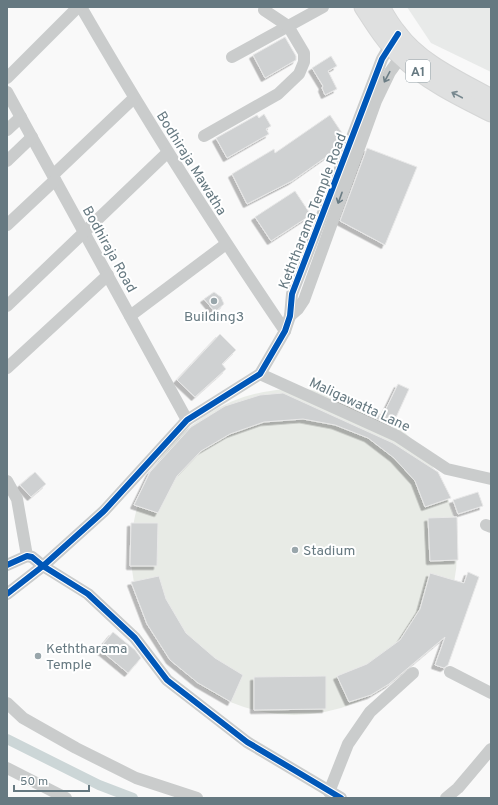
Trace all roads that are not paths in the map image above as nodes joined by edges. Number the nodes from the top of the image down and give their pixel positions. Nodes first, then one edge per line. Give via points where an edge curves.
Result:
1 (78, 7) edge
2 (81, 7) edge
3 (323, 7) edge
4 (362, 7) edge
5 (381, 7) edge
6 (264, 10) dead end
7 (288, 26) junction
8 (399, 45) junction
9 (232, 57) dead end
10 (7, 78) edge
11 (7, 92) edge
12 (134, 98) junction
13 (491, 98) edge
14 (491, 113) edge
15 (21, 117) junction
16 (7, 130) edge
17 (204, 136) dead end
18 (32, 137) junction
19 (168, 153) junction
20 (7, 161) edge
21 (54, 177) junction
22 (7, 225) edge
23 (85, 234) junction
24 (226, 244) junction
25 (108, 275) junction
26 (7, 306) edge
27 (130, 316) junction
28 (285, 332) junction
29 (7, 368) edge
30 (260, 374) junction
31 (187, 420) junction
32 (489, 480) edge
33 (7, 481) edge
34 (27, 556) junction
35 (7, 565) edge
36 (43, 566) junction
37 (7, 594) edge
38 (450, 672) dead end
39 (413, 673) dead end
40 (491, 693) edge
41 (7, 703) edge
42 (491, 749) edge
43 (7, 768) edge
44 (329, 792) junction
45 (66, 798) edge
46 (197, 798) edge
47 (341, 798) edge
48 (446, 798) edge

1 - 10 street
2 - 12 street, Bodhiraja Mawatha
3 - 7 street
4 - 8 highway, A1
5 - 8 highway, A1
6 - 7 street
7 - 9 street
7 - 17 street via 304,53 304,62 299,74 278,94
8 - 13 highway, A1
14 -> 8 highway, A1 via 429,79
8 - 28 street, Keththarama Temple Road via 354,148 318,245 292,294 290,316
11 - 15 street, Bodhiraja Road
12 - 19 street, Bodhiraja Mawatha
12 - 21 street
15 - 16 street
15 - 18 street, Bodhiraja Road
18 - 20 street
18 - 21 street, Bodhiraja Road
19 - 23 street
19 - 24 street, Bodhiraja Mawatha
21 - 22 street
21 - 23 street, Bodhiraja Road
23 - 25 street, Bodhiraja Road
23 - 26 street
24 - 27 street
24 - 28 street, Bodhiraja Mawatha
25 - 27 street, Bodhiraja Road
25 - 29 street
27 - 31 street, Bodhiraja Road
28 - 30 street, Keththarama Temple Road
30 - 31 street, Keththarama Temple Road
30 - 32 street, Maligawatta Lane via 397,436 447,469
31 - 36 street, Keththarama Temple Road via 104,511
33 - 34 street via 16,499
34 - 35 street
34 - 36 street
36 - 37 street, Keththarama Temple Road
36 - 44 street via 94,600 135,638 167,680 247,742
38 - 40 street
39 - 44 street via 370,712 348,744
41 - 46 street via 23,718 76,748 136,778
42 - 48 street via 458,788
43 - 45 street
44 - 47 street

